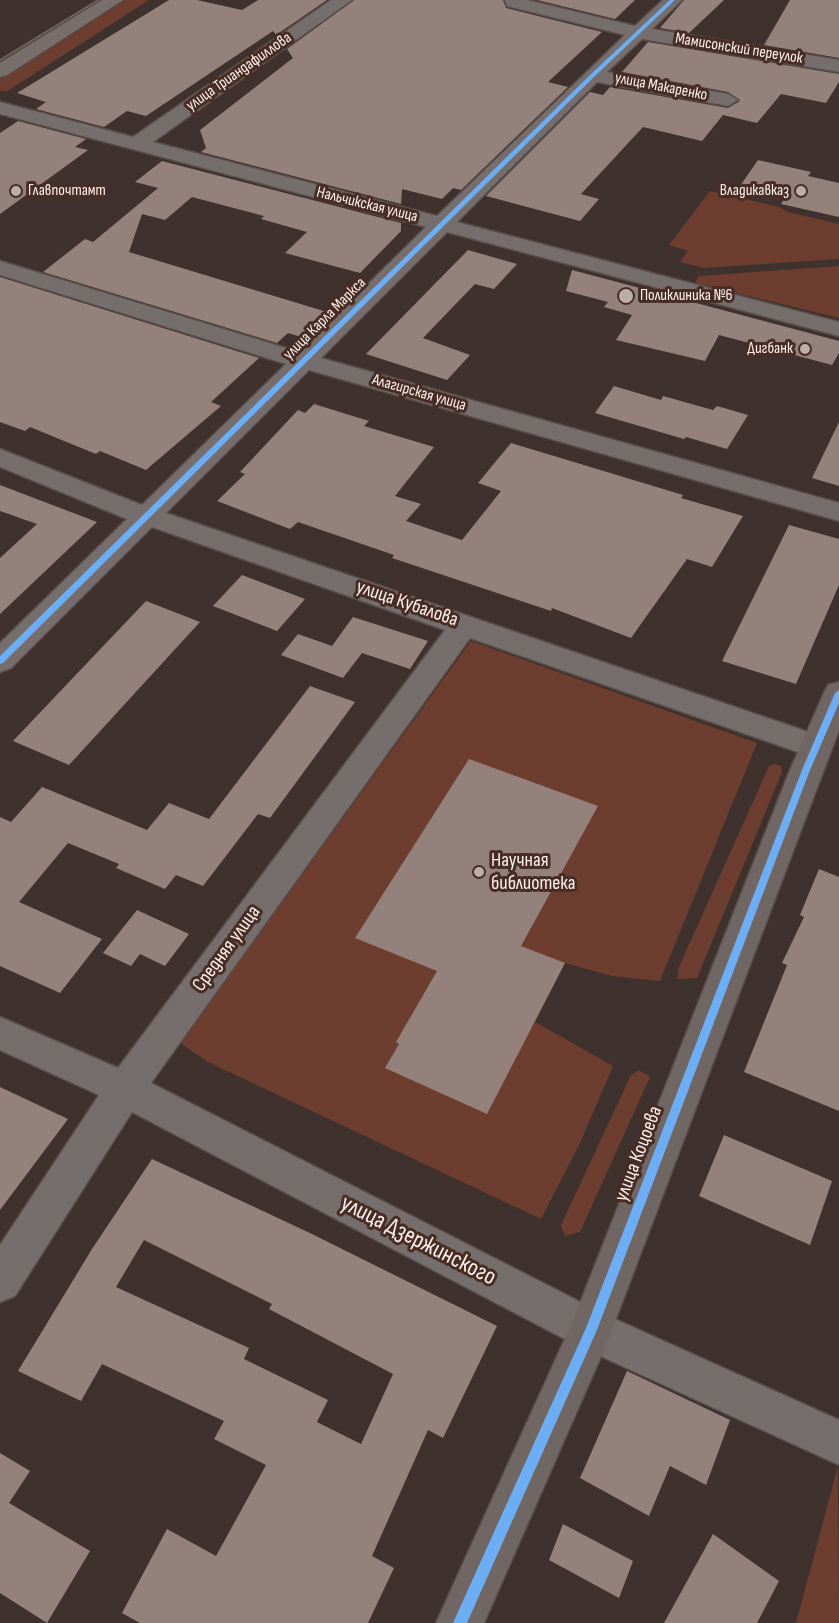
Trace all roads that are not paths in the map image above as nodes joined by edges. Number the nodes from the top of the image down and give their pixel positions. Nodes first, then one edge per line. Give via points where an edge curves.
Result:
1 (114, 0) edge
2 (343, 0) edge
3 (673, 0) edge
4 (513, 2) dead end
5 (638, 33) junction
6 (839, 66) edge
7 (0, 71) edge
8 (593, 75) junction
9 (728, 100) dead end
10 (0, 108) edge
11 (135, 145) junction
12 (442, 225) junction
13 (0, 268) edge
14 (839, 329) edge
15 (305, 360) junction
16 (0, 457) edge
17 (839, 512) edge
18 (147, 515) junction
19 (465, 624) junction
20 (0, 661) edge
21 (839, 693) edge
22 (815, 746) junction
23 (0, 1033) edge
24 (125, 1089) junction
25 (0, 1282) edge
26 (591, 1330) junction
27 (839, 1443) edge
28 (460, 1623) edge

1 - 7 main road
2 - 11 street, улица Триандафиллова
3 - 5 street, улица Карла Маркса
4 - 5 street
5 - 6 street, Мамисонский переулок
5 - 8 street, улица Карла Маркса
8 - 9 street, улица Макаренко
8 - 12 street, улица Карла Маркса
10 - 11 street, Нальчикская улица
11 - 12 street, Нальчикская улица
12 - 14 street, Нальчикская улица
12 - 15 street, улица Карла Маркса
13 - 15 street, Алагирская улица
15 - 17 street, Алагирская улица
15 - 18 street, улица Карла Маркса
16 - 18 street, улица Кубалова
18 - 19 street, улица Кубалова
18 - 20 street, улица Карла Маркса
19 - 22 street, улица Кубалова
19 - 24 street, Средняя улица
21 - 22 street, улица Коцоева
22 - 26 street, улица Коцоева
23 - 24 street, улица Дзержинского
24 - 25 street, Средняя улица
24 - 26 street, улица Дзержинского
26 - 27 street, улица Дзержинского
26 - 28 street, улица Коцоева

